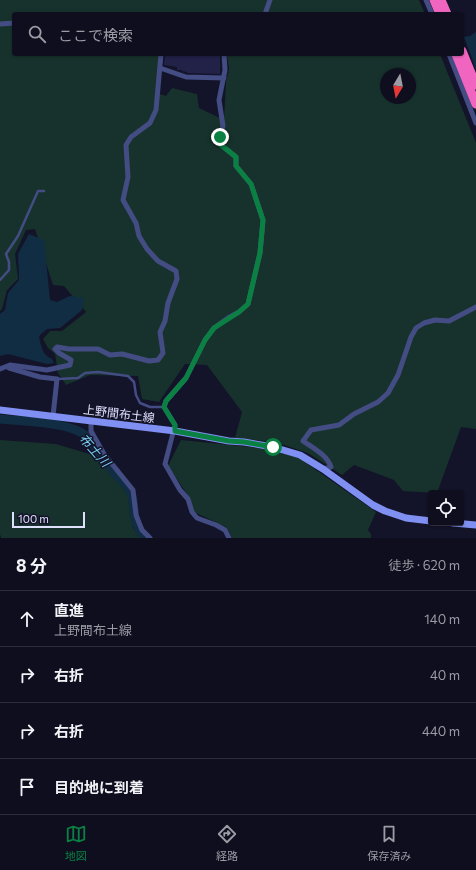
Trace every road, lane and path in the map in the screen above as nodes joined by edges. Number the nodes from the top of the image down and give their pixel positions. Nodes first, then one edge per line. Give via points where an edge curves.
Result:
1 (270, 0) edge
2 (426, 0) edge
3 (434, 0) edge
4 (441, 0) edge
5 (266, 12) edge
6 (431, 12) edge
7 (439, 12) edge
8 (446, 12) edge
9 (12, 23) edge
10 (0, 24) edge
11 (161, 56) edge
12 (224, 56) edge
13 (449, 56) edge
14 (457, 56) edge
15 (464, 56) edge
16 (160, 68) junction
17 (224, 78) junction
18 (476, 85) edge
19 (476, 104) edge
20 (476, 123) edge
21 (44, 191) dead end
22 (0, 280) edge
23 (476, 307) edge
24 (1, 369) edge
25 (57, 379) junction
26 (164, 407) junction
27 (0, 410) edge
28 (53, 416) junction
29 (91, 421) junction
30 (175, 431) junction
31 (323, 469) junction
32 (428, 521) edge
33 (464, 524) edge
34 (476, 525) edge
35 (150, 538) edge
36 (229, 538) edge

1 - 5 street
2 - 6 street
3 - 7 highway
4 - 8 highway
9 - 10 street
11 - 16 street
12 - 17 street
13 - 20 street
14 - 19 highway
15 - 18 highway
16 - 17 street via 186,77
16 - 24 street via 156,110 150,124 132,137 126,145 128,177 122,200 147,249 158,261 176,272 178,279 160,332 163,353 158,360 149,361 122,354 110,355 98,349 57,347 55,349 59,353 71,360 70,365 47,370 10,365
17 - 26 street via 219,100 223,126 221,145 236,157 236,166 251,184 263,220 260,253 248,304 214,328 186,378 166,401
21 - 22 lane via 38,190 18,236 6,254 9,270
23 - 31 street via 448,321 435,320 416,328 398,375 388,393 378,402 339,425 311,430 303,441 329,461 330,467
24 - 25 street via 11,368 40,377
25 - 26 lane via 78,378 85,373 98,372 128,376 134,382 140,403 150,407
25 - 28 street
26 - 30 street via 175,425
27 - 28 main road, 上野間布土線
28 - 29 main road, 上野間布土線
29 - 30 main road, 上野間布土線
29 - 35 street via 91,431 104,454 133,490 136,515 142,530
30 - 31 main road, 上野間布土線 via 273,447 300,455
30 - 36 street via 164,464 188,499 197,518 225,530
31 - 32 main road, 上野間布土線 via 361,497 386,511 406,518
33 - 34 main road

